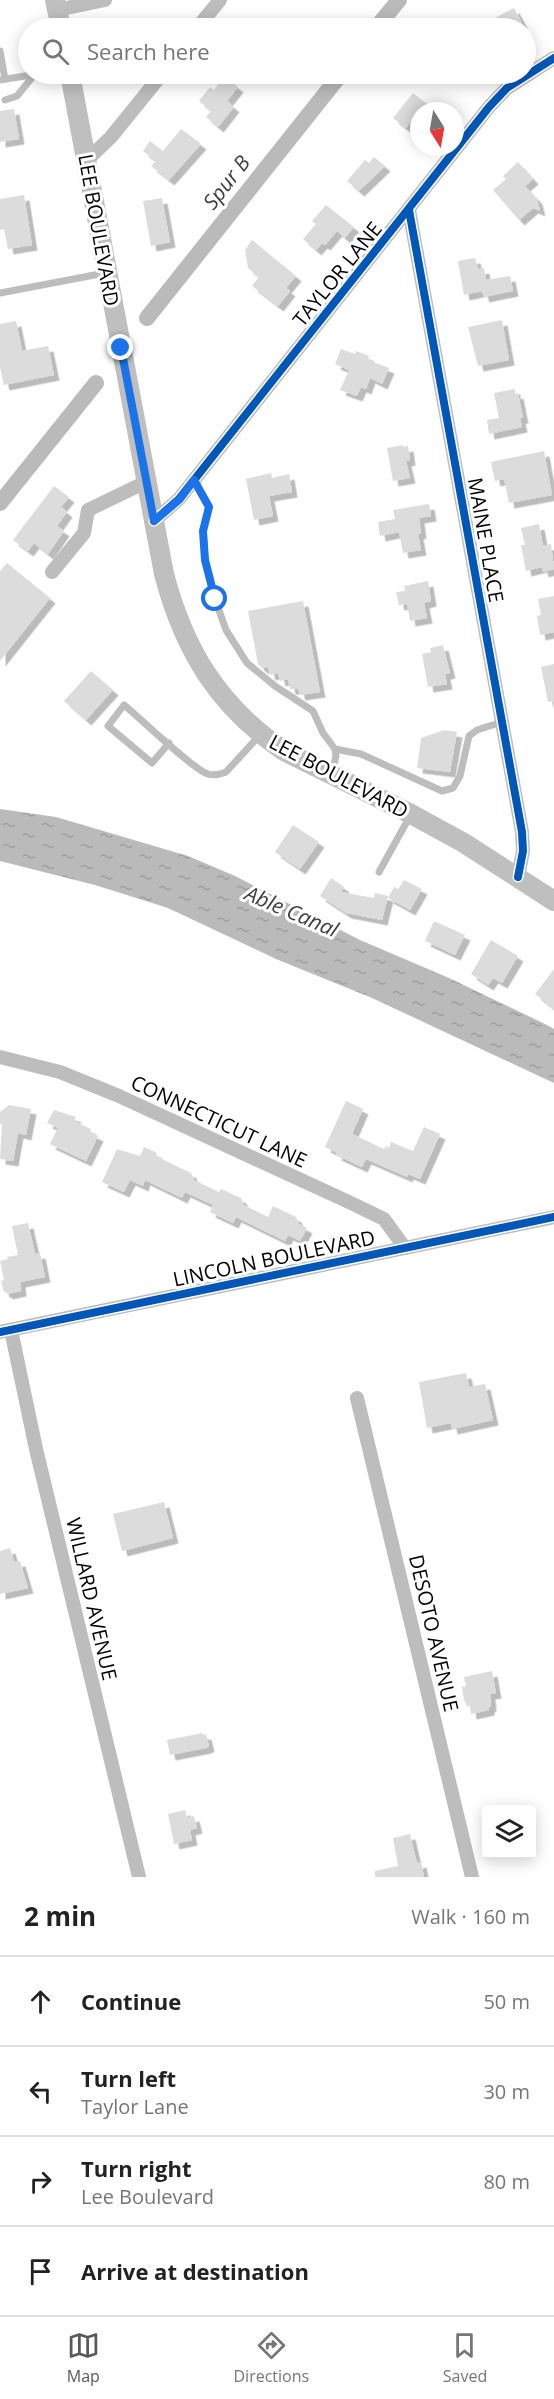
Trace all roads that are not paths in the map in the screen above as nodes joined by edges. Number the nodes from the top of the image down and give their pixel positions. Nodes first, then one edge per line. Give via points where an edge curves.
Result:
1 (105, 0) edge
2 (220, 0) edge
3 (58, 13) edge
4 (205, 18) edge
5 (0, 51) edge
6 (554, 58) edge
7 (536, 69) edge
8 (18, 77) edge
9 (3, 79) edge
10 (28, 84) edge
11 (72, 84) edge
12 (154, 84) edge
13 (513, 84) edge
14 (5, 100) dead end
15 (86, 160) junction
16 (409, 210) junction
17 (107, 273) junction
18 (0, 293) edge
19 (194, 480) junction
20 (146, 482) junction
21 (154, 521) junction
22 (52, 572) dead end
23 (502, 723) junction
24 (261, 734) junction
25 (169, 743) junction
26 (335, 749) junction
27 (331, 775) junction
28 (411, 814) junction
29 (379, 872) dead end
30 (519, 877) junction
31 (554, 901) edge
32 (0, 1058) edge
33 (554, 1217) edge
34 (405, 1248) junction
35 (6, 1331) edge
36 (357, 1398) dead end
37 (139, 1877) edge
38 (472, 1877) edge

1 - 3 street
2 - 4 street
5 - 9 lane
6 - 7 street, TAYLOR LANE
8 - 9 lane
10 - 14 lane
11 - 15 main road, LEE BOULEVARD
12 - 15 street via 111,138
13 - 16 street, TAYLOR LANE via 478,121
15 - 17 main road, LEE BOULEVARD
16 - 19 street, TAYLOR LANE
16 - 23 street, MAINE PLACE
17 - 18 lane
17 - 20 main road, LEE BOULEVARD
19 - 21 street, TAYLOR LANE via 180,499
19 - 26 lane via 209,507 203,531 205,560 232,642 247,663 313,711
20 - 21 main road, LEE BOULEVARD
20 - 22 street via 88,510 84,533
21 - 24 main road, LEE BOULEVARD via 171,600 189,646 208,679
23 - 26 lane via 469,736 460,776 453,788 442,790 361,754
23 - 30 street, MAINE PLACE via 522,832
24 - 25 lane via 239,760 219,774 208,774 196,767
24 - 27 main road, LEE BOULEVARD via 284,751
25 - 25 lane via 124,705 108,726 152,763
26 - 27 lane
27 - 28 main road, LEE BOULEVARD
28 - 29 lane
28 - 30 main road, LEE BOULEVARD
30 - 31 main road, LEE BOULEVARD
32 - 34 street, CONNECTICUT LANE via 60,1072 119,1096 351,1203 384,1219
33 - 34 street, LINCOLN BOULEVARD
34 - 35 street, LINCOLN BOULEVARD
35 - 37 street, WILLARD AVENUE
36 - 38 street, DESOTO AVENUE

